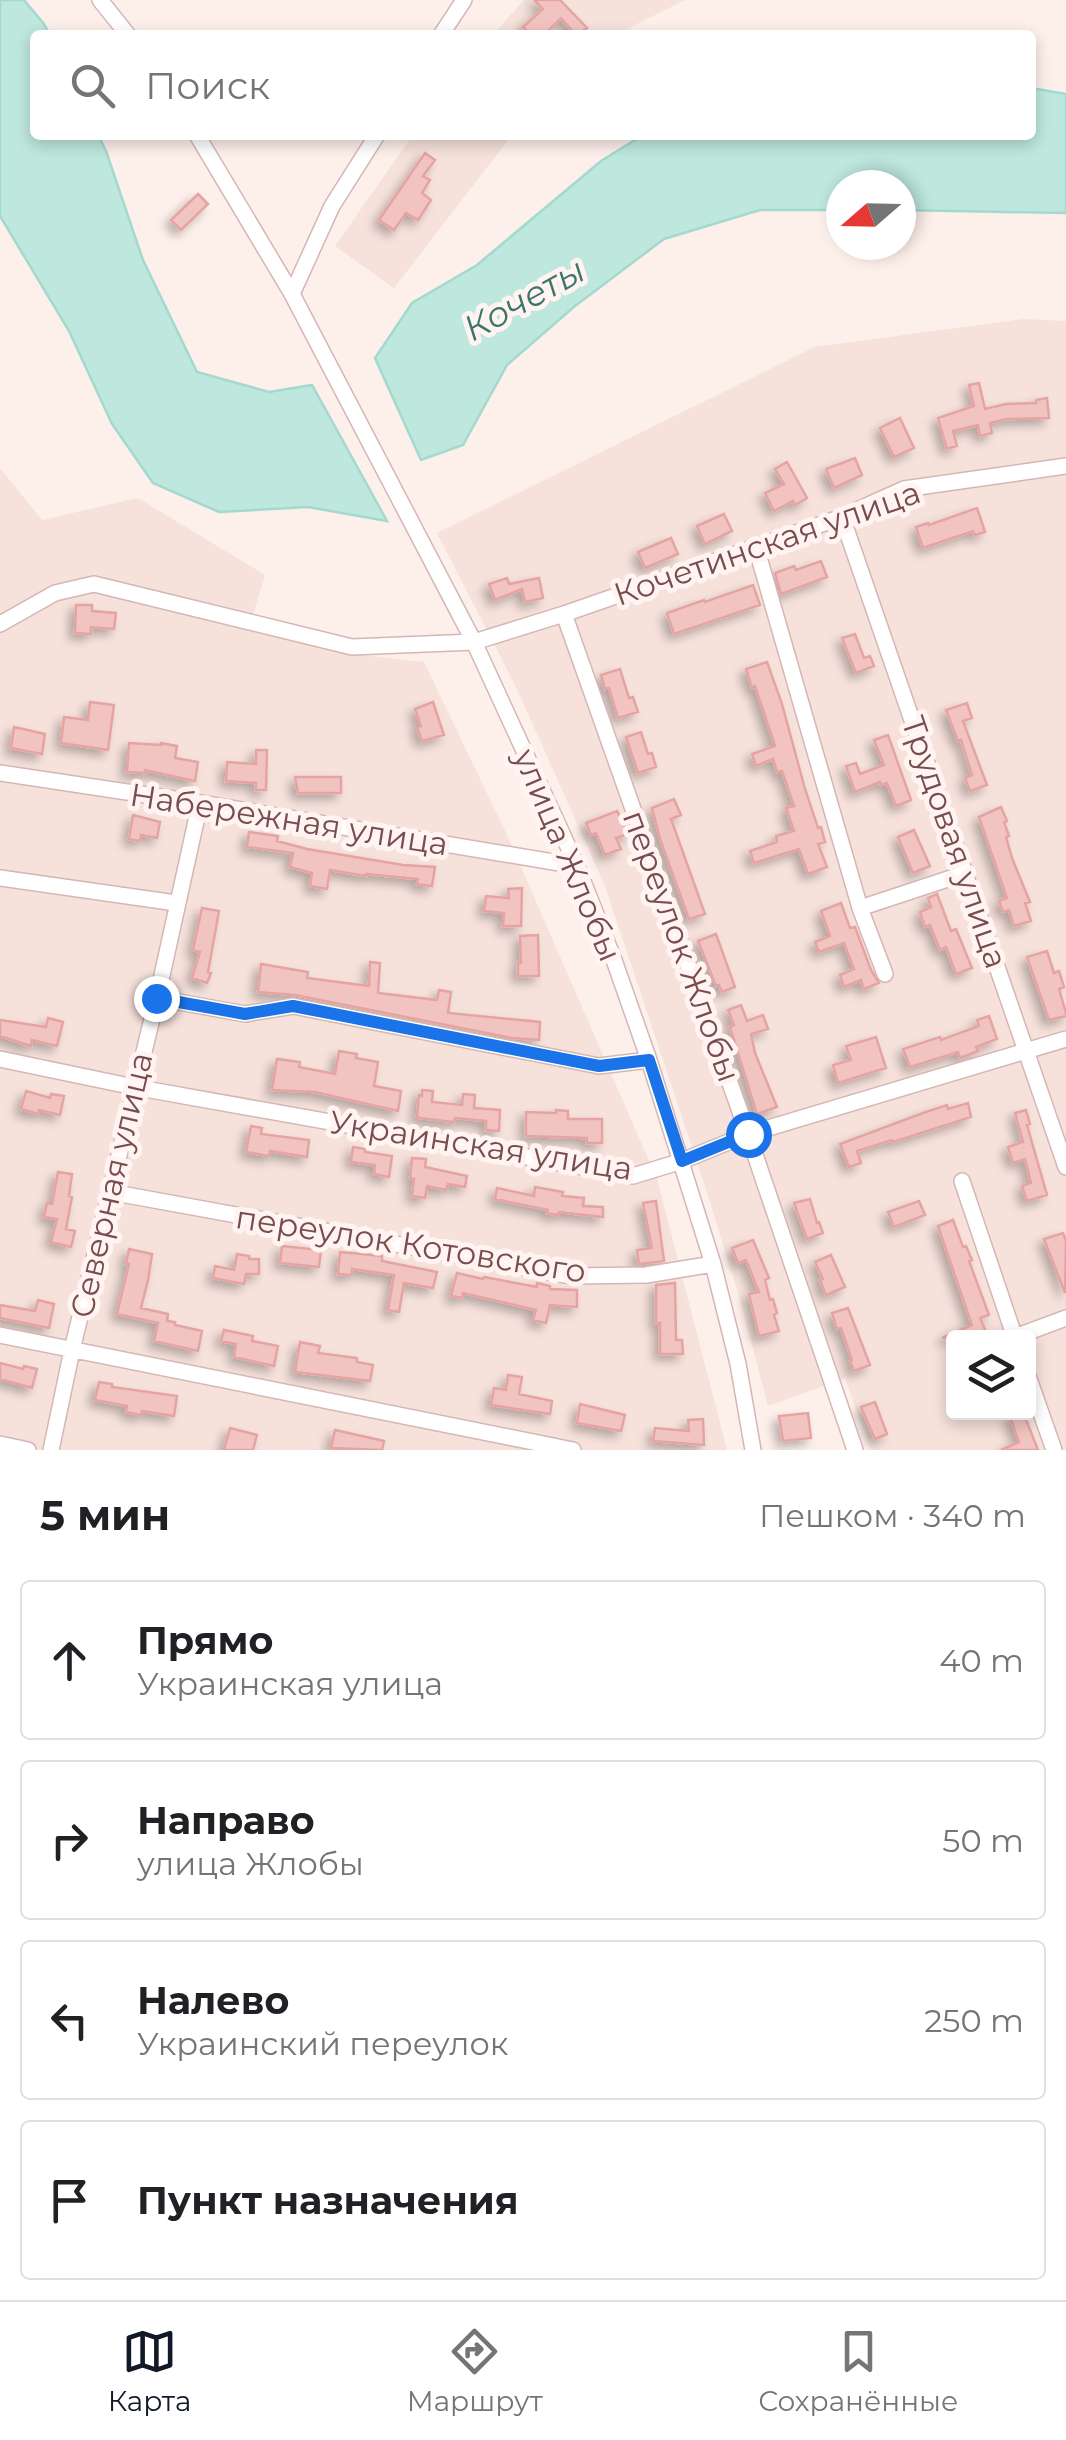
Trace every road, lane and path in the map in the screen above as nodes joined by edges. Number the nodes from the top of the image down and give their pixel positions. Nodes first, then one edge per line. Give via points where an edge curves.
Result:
1 (100, 0) edge
2 (464, 0) edge
3 (124, 30) edge
4 (445, 30) edge
5 (201, 140) edge
6 (374, 140) edge
7 (292, 294) junction
8 (1066, 466) edge
9 (842, 517) junction
10 (756, 547) junction
11 (564, 614) junction
12 (0, 624) edge
13 (474, 642) junction
14 (0, 773) edge
15 (200, 803) junction
16 (577, 866) junction
17 (966, 873) junction
18 (0, 878) edge
19 (176, 902) junction
20 (860, 908) junction
21 (884, 974) dead end
22 (156, 998) junction
23 (1066, 1039) edge
24 (1025, 1049) junction
25 (0, 1060) edge
26 (649, 1060) junction
27 (134, 1087) junction
28 (748, 1134) junction
29 (682, 1161) junction
30 (1066, 1167) edge
31 (962, 1181) dead end
32 (110, 1192) junction
33 (713, 1264) junction
34 (1066, 1318) edge
35 (1013, 1330) edge
36 (1034, 1330) edge
37 (0, 1334) edge
38 (72, 1350) junction
39 (1036, 1399) edge
40 (0, 1444) edge
41 (28, 1450) edge
42 (51, 1450) edge
43 (574, 1450) edge
44 (753, 1450) edge
45 (854, 1450) edge
46 (1054, 1450) edge

1 - 3 street
2 - 4 street
5 - 7 street, улица Жлобы
6 - 7 street via 332,206
7 - 13 street, улица Жлобы
8 - 9 street, Кочетинская улица via 904,488
9 - 10 street, Кочетинская улица
9 - 17 street, Трудовая улица
10 - 11 street, Кочетинская улица
10 - 20 street
11 - 13 street, Кочетинская улица
11 - 28 street, переулок Жлобы
12 - 13 street via 55,593 94,584 352,646
13 - 16 street, улица Жлобы
14 - 15 street, Набережная улица
15 - 16 street, Набережная улица
15 - 19 street, Северная улица
16 - 26 street, улица Жлобы
17 - 20 street
17 - 24 street, Трудовая улица
18 - 19 street
19 - 22 street, Северная улица
20 - 21 street
22 - 26 street via 245,1014 293,1006 599,1066
22 - 27 street, Северная улица
23 - 24 street, Украинская улица
24 - 28 street, Украинская улица
24 - 30 street, Трудовая улица
25 - 27 street, Украинская улица
26 - 29 street, улица Жлобы
27 - 29 street, Украинская улица via 632,1176
27 - 32 street, Северная улица
28 - 29 street, Украинская улица
28 - 45 street, переулок Жлобы
29 - 33 street, улица Жлобы
31 - 35 street
32 - 33 street, переулок Котовского via 570,1276 646,1276
32 - 38 street, Северная улица
33 - 44 street, улица Жлобы
34 - 36 street
37 - 38 street
38 - 42 street, Северная улица
38 - 43 street
39 - 46 street
40 - 41 street

